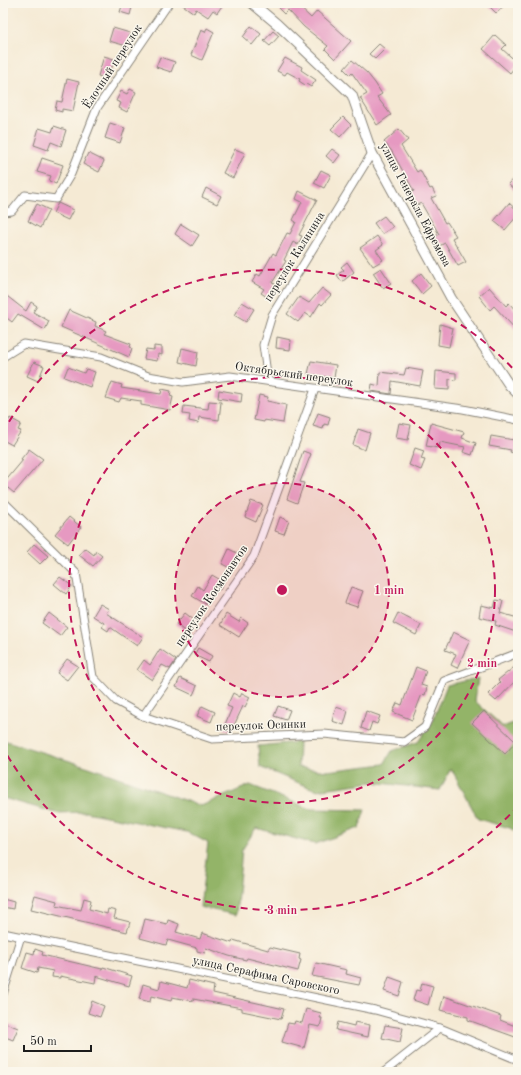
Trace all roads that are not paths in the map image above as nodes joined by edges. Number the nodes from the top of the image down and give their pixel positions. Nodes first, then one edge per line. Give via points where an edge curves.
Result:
1 (169, 3) edge
2 (252, 3) edge
3 (372, 153) junction
4 (3, 212) edge
5 (3, 357) edge
6 (268, 382) junction
7 (315, 389) junction
8 (518, 394) edge
9 (518, 420) edge
10 (3, 501) edge
11 (518, 652) edge
12 (144, 716) junction
13 (3, 933) edge
14 (21, 936) junction
15 (3, 994) edge
16 (440, 1028) junction
17 (518, 1060) edge
18 (384, 1072) edge

1 - 4 street, Ёлочный переулок via 97,108 71,174 56,199 25,195 12,211
2 - 3 street, улица Генерала Ефремова via 352,95
3 - 6 street, переулок Калинина via 272,315 263,345
3 - 8 street, улица Генерала Ефремова via 451,298 509,385
5 - 6 street, Октябрьский переулок via 24,344 101,357 148,376 183,382 230,376
6 - 7 street, Октябрьский переулок
7 - 9 street, Октябрьский переулок via 463,409
7 - 12 street, переулок Космонавтов via 254,556
10 - 12 street, переулок Осинки via 76,573 93,677 116,701
11 - 12 street, переулок Осинки via 444,681 425,727 404,742 324,734 212,739
13 - 14 street, улица Серафима Саровского
14 - 15 street
14 - 16 street, улица Серафима Саровского via 375,1010
16 - 17 street, улица Серафима Саровского
16 - 18 street

